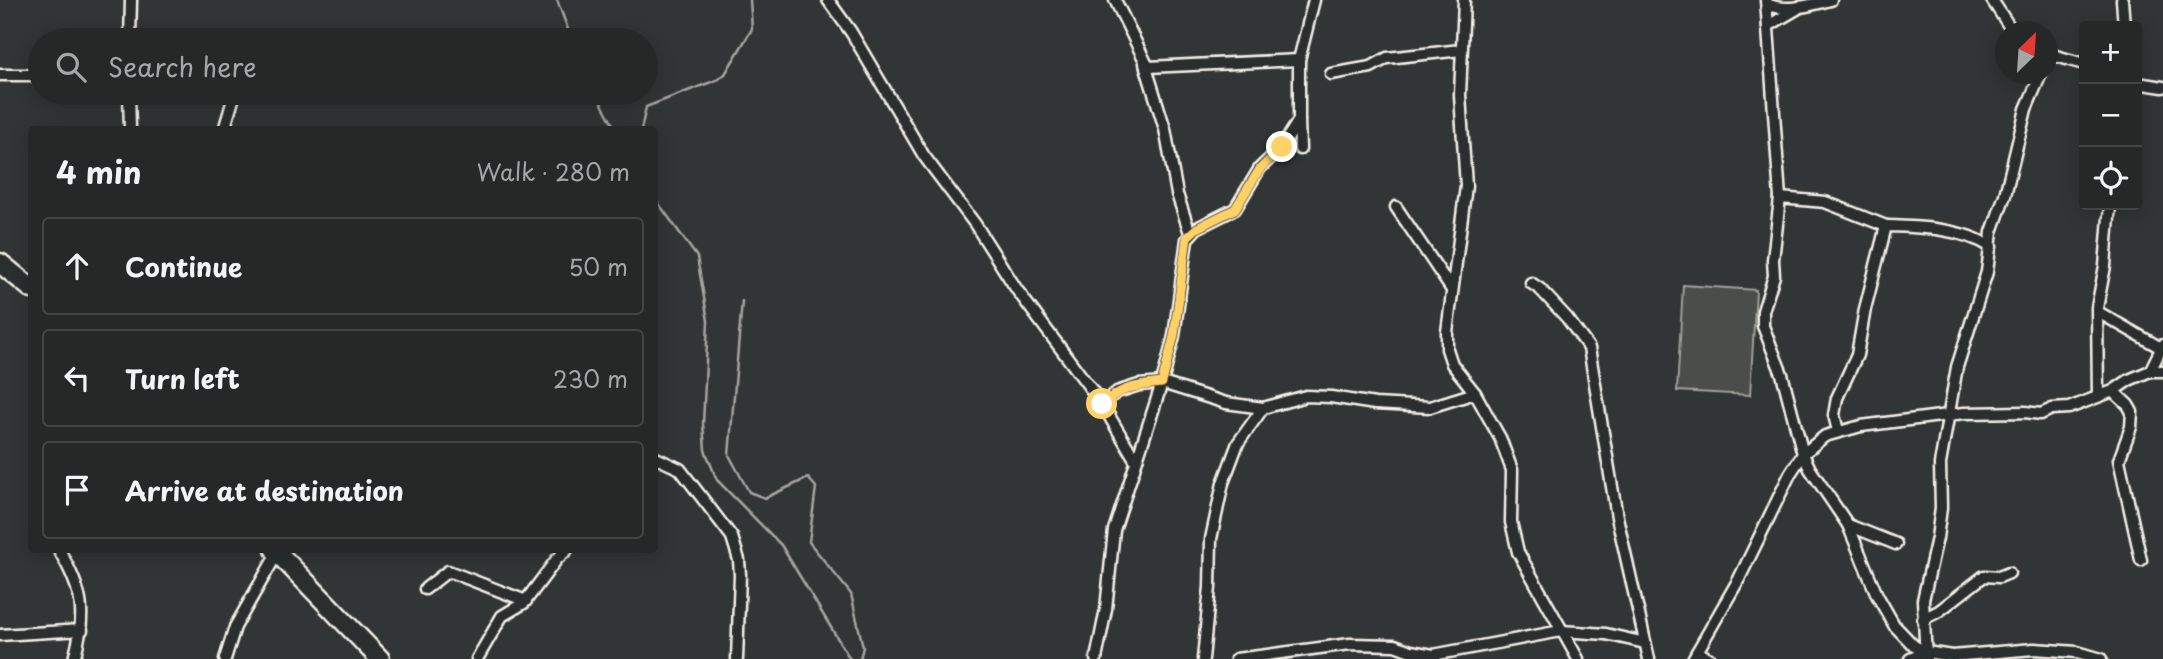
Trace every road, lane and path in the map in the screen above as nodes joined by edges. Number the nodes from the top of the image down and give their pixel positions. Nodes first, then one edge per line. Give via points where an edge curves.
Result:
1 (131, 0) edge
2 (828, 0) edge
3 (1115, 0) edge
4 (1314, 0) edge
5 (1464, 0) edge
6 (1831, 0) edge
7 (1992, 0) edge
8 (2122, 0) edge
9 (1767, 2) edge
10 (1797, 9) junction
11 (2006, 21) edge
12 (2124, 21) edge
13 (1768, 26) junction
14 (130, 28) edge
15 (1461, 50) junction
16 (2058, 58) edge
17 (1299, 60) junction
18 (2079, 63) edge
19 (1145, 64) junction
20 (1331, 74) dead end
21 (0, 75) edge
22 (28, 75) edge
23 (2037, 84) edge
24 (2142, 84) edge
25 (2163, 87) edge
26 (129, 105) edge
27 (231, 105) edge
28 (1299, 121) junction
29 (130, 126) edge
30 (225, 126) edge
31 (1300, 149) dead end
32 (1780, 198) junction
33 (1396, 207) dead end
34 (2110, 210) edge
35 (1886, 226) junction
36 (1190, 233) junction
37 (1991, 247) junction
38 (0, 262) edge
39 (1531, 283) dead end
40 (28, 284) edge
41 (1452, 290) junction
42 (2098, 312) junction
43 (2162, 346) edge
44 (2150, 371) junction
45 (2163, 371) edge
46 (1162, 383) junction
47 (2113, 391) junction
48 (1475, 393) junction
49 (2098, 396) junction
50 (1102, 404) junction
51 (1264, 408) junction
52 (1948, 416) junction
53 (1838, 431) junction
54 (1803, 454) junction
55 (658, 459) edge
56 (1136, 461) junction
57 (1848, 525) junction
58 (1896, 544) dead end
59 (61, 553) edge
60 (275, 553) edge
61 (278, 553) edge
62 (565, 553) edge
63 (2141, 560) dead end
64 (2010, 573) dead end
65 (425, 589) dead end
66 (526, 601) junction
67 (1923, 619) junction
68 (82, 630) junction
69 (1561, 631) junction
70 (0, 635) edge
71 (1645, 643) junction
72 (1695, 655) edge
73 (1926, 655) edge
74 (74, 659) edge
75 (225, 659) edge
76 (380, 659) edge
77 (477, 659) edge
78 (737, 659) edge
79 (1096, 659) edge
80 (1203, 659) edge
81 (1236, 659) edge
82 (1578, 659) edge
83 (1649, 659) edge
84 (1710, 659) edge
85 (1910, 659) edge
86 (2101, 659) edge

1 - 14 street
2 - 50 street via 924,156
3 - 19 street
4 - 17 street
5 - 15 street
6 - 10 street
7 - 11 street
8 - 12 street
9 - 10 street via 1773,7
9 - 13 street
10 - 13 street
13 - 32 street
15 - 20 street via 1387,58 1371,67
15 - 41 street via 1466,186
16 - 18 street
17 - 19 street
17 - 28 street
19 - 36 street
21 - 22 street
23 - 37 street via 2026,109
24 - 25 street
26 - 29 street
27 - 30 street
28 - 31 street
28 - 36 street via 1235,209
32 - 35 street via 1825,202
32 - 54 street via 1774,276 1763,326 1784,380
33 - 41 street
34 - 42 street
35 - 37 street via 1931,229 1978,239
35 - 53 street via 1857,355 1837,398 1834,415
36 - 46 street
37 - 52 street
38 - 40 highway
39 - 71 street via 1567,318 1589,348 1617,517
41 - 48 street via 1449,358
42 - 43 street
42 - 49 street
43 - 44 street
44 - 45 street
44 - 47 street
46 - 50 street via 1117,391
46 - 51 street via 1226,403
46 - 56 street
47 - 49 street
47 - 63 street via 2132,412 2119,460
48 - 51 street via 1430,407 1318,396 1297,397
48 - 69 street via 1512,470 1511,523 1518,552
49 - 52 street via 2041,414
50 - 56 street
51 - 80 street via 1238,443 1223,483 1211,539
52 - 53 street
52 - 67 street via 1940,464 1941,508
53 - 54 street
54 - 57 street
54 - 72 street
55 - 78 street via 680,469 732,537 740,575
56 - 79 street via 1114,530
57 - 58 street
57 - 73 street via 1894,625
59 - 68 street via 77,584
60 - 75 street via 235,627
61 - 76 highway
62 - 66 street
64 - 67 street via 1984,576
65 - 66 street via 448,571
66 - 77 street via 502,616
67 - 73 street
68 - 70 street
68 - 74 street
69 - 71 street
69 - 81 street via 1433,655 1395,645 1350,643
69 - 82 street
71 - 83 street
72 - 84 street
73 - 85 street
73 - 86 street via 2034,649

